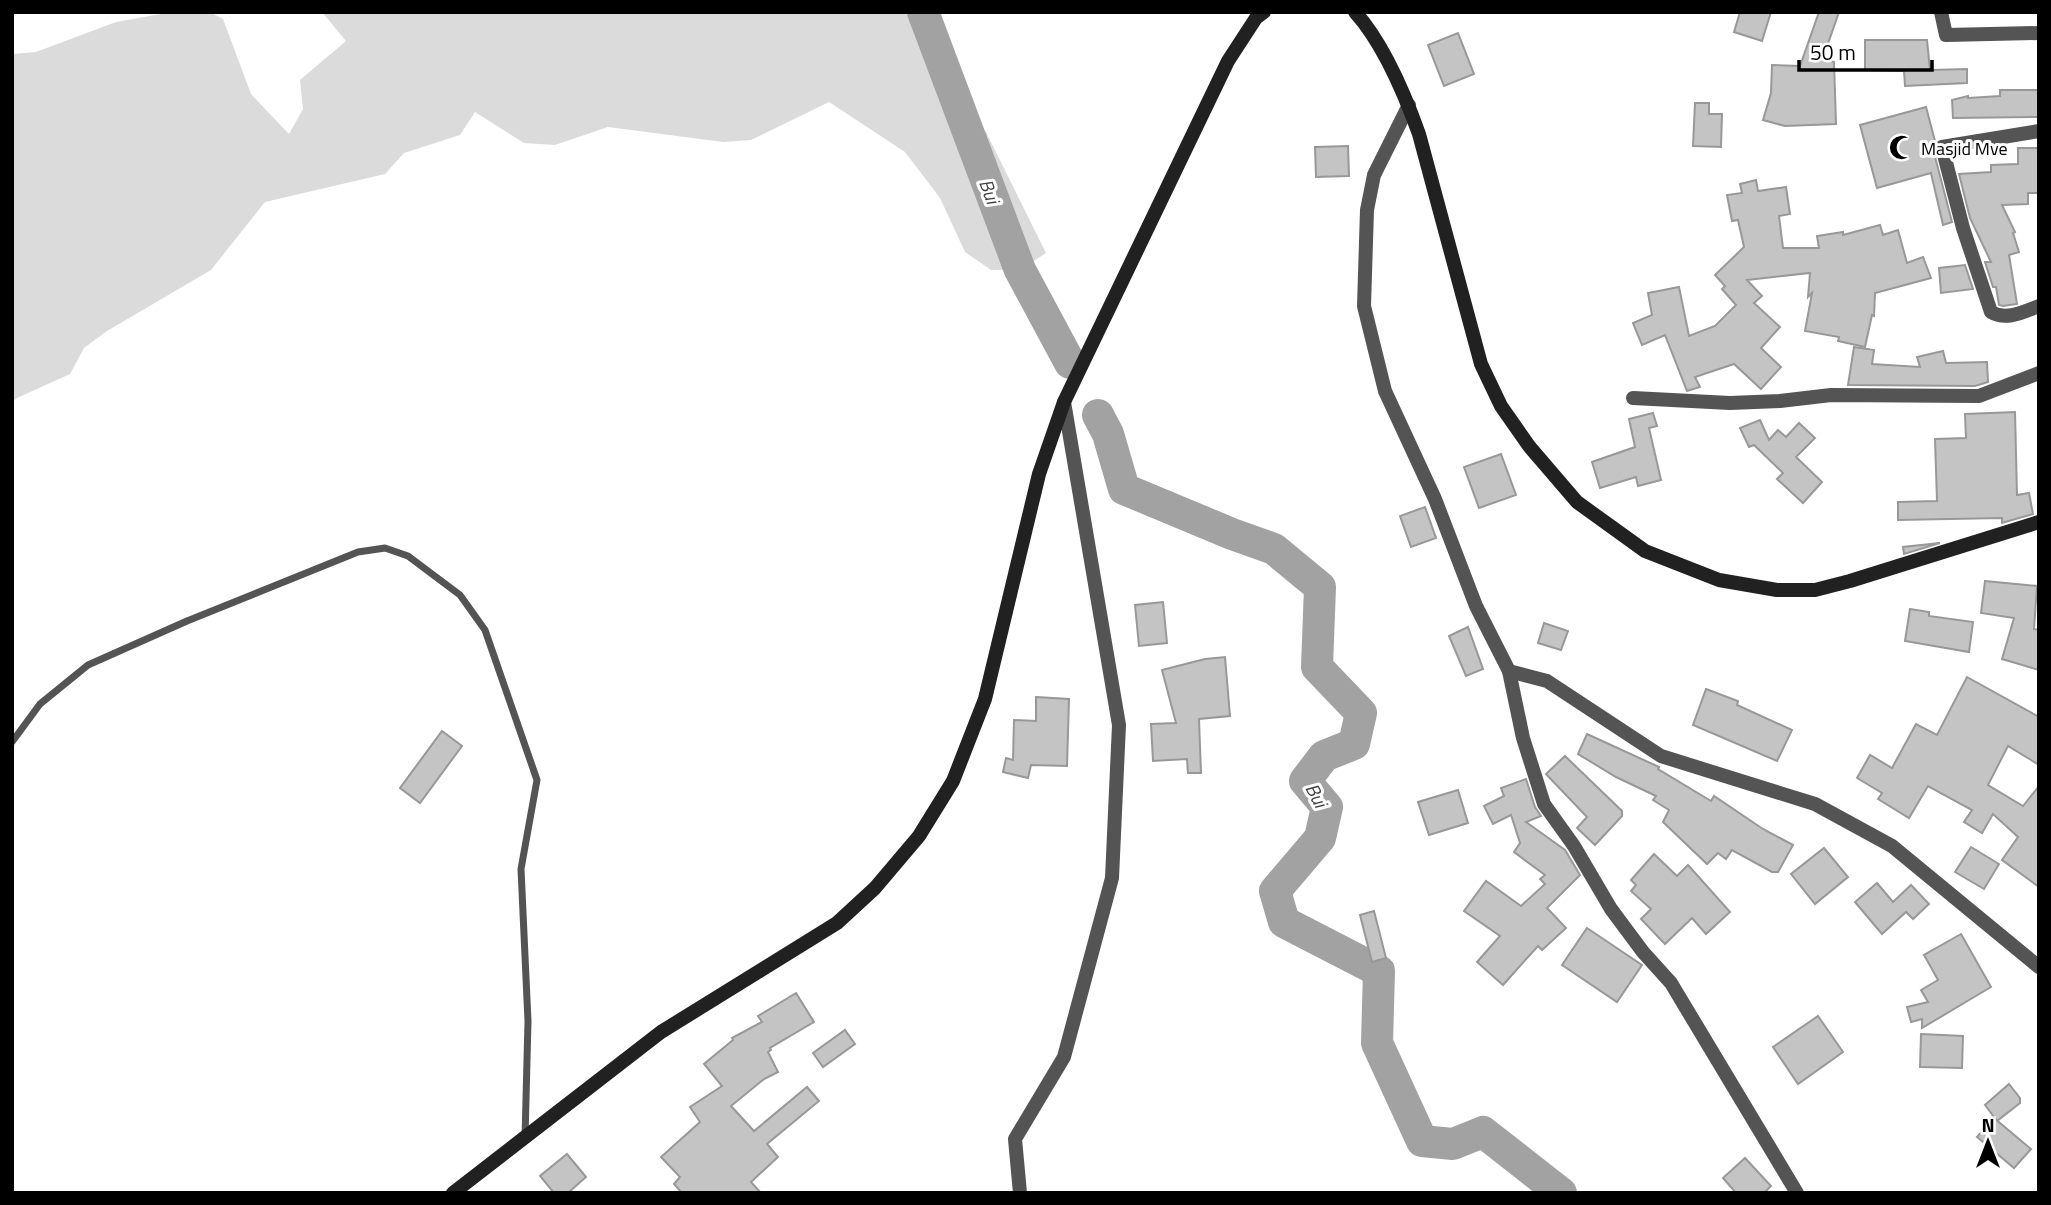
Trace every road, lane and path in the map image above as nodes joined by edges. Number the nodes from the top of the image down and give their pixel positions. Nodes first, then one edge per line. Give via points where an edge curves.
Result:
1 (1264, 12) edge
2 (1354, 12) edge
3 (1941, 12) edge
4 (2039, 33) edge
5 (1409, 104) junction
6 (2039, 131) edge
7 (2039, 306) edge
8 (2039, 373) edge
9 (1633, 398) dead end
10 (1063, 402) junction
11 (2039, 522) edge
12 (1509, 671) junction
13 (12, 742) edge
14 (2039, 967) edge
15 (525, 1139) junction
16 (453, 1193) edge
17 (1020, 1193) edge
18 (1797, 1193) edge

1 - 10 main road via 1228,61
2 - 5 main road
3 - 4 street via 1946,35
5 - 11 main road via 1481,364 1501,406 1577,502 1645,551 1718,580 1777,590 1815,590
5 - 12 street via 1374,175 1367,211 1364,306 1385,391 1435,499 1476,606
6 - 7 street via 1942,147 1991,312 2007,316
8 - 9 street via 1979,396 1831,395 1730,403
10 - 15 main road via 1039,474 985,699 953,781 919,836 875,888 837,923 661,1031
10 - 17 street via 1119,724 1112,878 1064,1057 1015,1139
12 - 14 street via 1547,681 1661,756 1815,804 1892,846
12 - 18 street via 1523,738 1544,804 1611,908 1671,983
13 - 15 lane via 40,704 88,664 358,552 385,548 408,556 460,594 485,629 537,780 521,869 528,1021
15 - 16 main road

